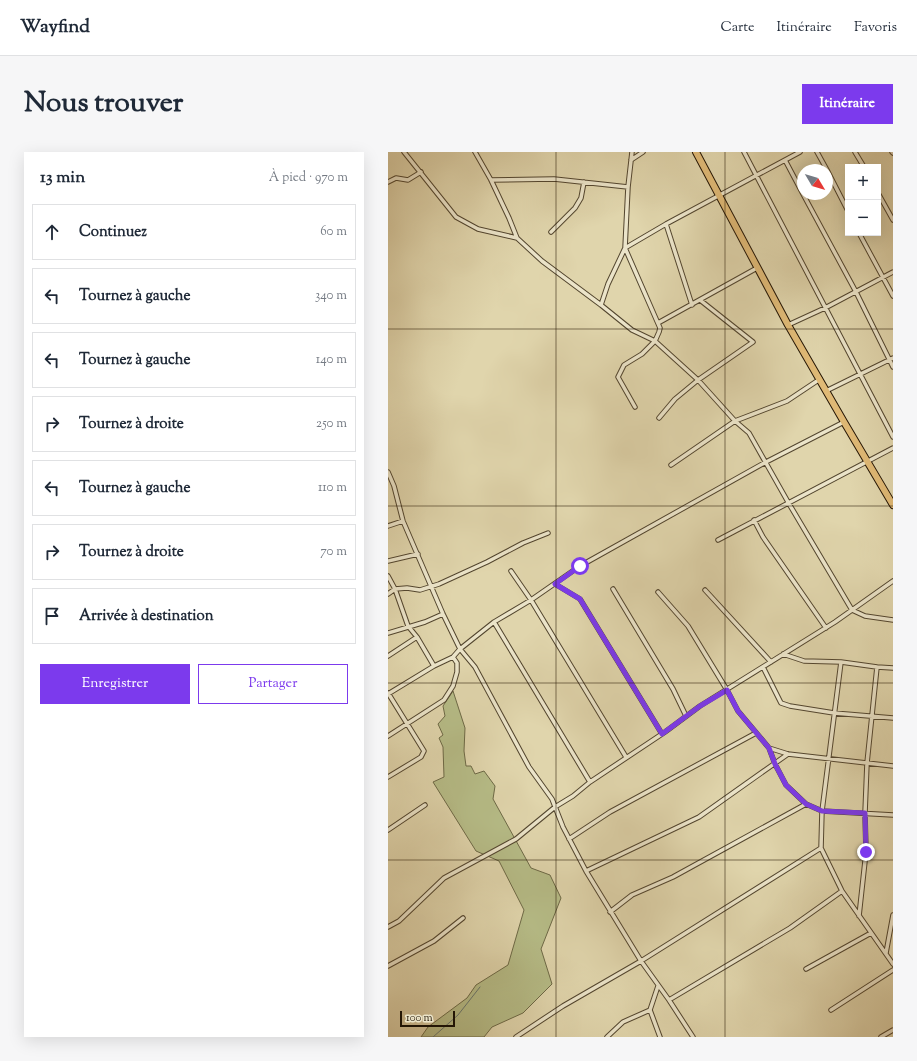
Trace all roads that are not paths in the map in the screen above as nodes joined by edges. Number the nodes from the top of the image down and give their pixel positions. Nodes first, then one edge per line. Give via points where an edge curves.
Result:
1 (404, 152) edge
2 (475, 152) edge
3 (632, 152) edge
4 (643, 152) edge
5 (696, 152) edge
6 (744, 152) edge
7 (800, 152) edge
8 (818, 152) edge
9 (856, 152) edge
10 (631, 160) junction
11 (785, 160) junction
12 (824, 164) edge
13 (862, 164) edge
14 (421, 172) junction
15 (756, 175) junction
16 (491, 180) junction
17 (388, 182) edge
18 (584, 182) junction
19 (833, 182) edge
20 (797, 183) edge
21 (628, 187) junction
22 (719, 194) junction
23 (881, 198) edge
24 (806, 200) edge
25 (845, 205) edge
26 (893, 220) edge
27 (666, 224) junction
28 (551, 232) dead end
29 (862, 236) edge
30 (517, 238) junction
31 (625, 248) junction
32 (757, 268) junction
33 (893, 272) edge
34 (883, 278) junction
35 (856, 292) junction
36 (893, 296) edge
37 (700, 300) junction
38 (601, 305) junction
39 (692, 305) junction
40 (825, 308) junction
41 (658, 323) junction
42 (788, 325) junction
43 (655, 341) junction
44 (891, 359) edge
45 (893, 367) edge
46 (861, 375) junction
47 (820, 379) junction
48 (698, 380) junction
49 (826, 391) junction
50 (635, 407) dead end
51 (659, 418) dead end
52 (735, 421) junction
53 (844, 422) junction
54 (893, 437) edge
55 (893, 448) edge
56 (867, 461) junction
57 (766, 462) junction
58 (671, 465) dead end
59 (388, 472) edge
60 (394, 486) junction
61 (388, 488) edge
62 (788, 502) junction
63 (893, 505) edge
64 (754, 520) junction
65 (403, 521) junction
66 (388, 526) edge
67 (548, 533) dead end
68 (718, 540) dead end
69 (418, 554) junction
70 (388, 561) edge
71 (511, 571) dead end
72 (388, 576) edge
73 (893, 581) edge
74 (555, 584) junction
75 (432, 586) junction
76 (395, 589) junction
77 (613, 589) dead end
78 (705, 590) dead end
79 (658, 592) dead end
80 (388, 594) edge
81 (531, 600) junction
82 (852, 610) junction
83 (443, 614) junction
84 (893, 620) edge
85 (494, 622) junction
86 (408, 626) junction
87 (826, 628) junction
88 (388, 633) edge
89 (416, 637) junction
90 (460, 649) junction
91 (783, 654) junction
92 (388, 656) edge
93 (453, 657) junction
94 (771, 662) junction
95 (841, 662) junction
96 (434, 666) junction
97 (763, 667) junction
98 (877, 667) junction
99 (893, 668) edge
100 (727, 690) junction
101 (388, 693) edge
102 (834, 713) junction
103 (686, 716) junction
104 (872, 716) junction
105 (893, 718) edge
106 (408, 724) junction
107 (756, 733) junction
108 (662, 734) junction
109 (388, 736) edge
110 (769, 748) junction
111 (788, 754) junction
112 (626, 757) junction
113 (829, 758) junction
114 (867, 763) junction
115 (775, 764) junction
116 (893, 766) edge
117 (388, 777) edge
118 (590, 782) junction
119 (806, 804) junction
120 (425, 805) dead end
121 (555, 807) junction
122 (822, 811) junction
123 (865, 813) junction
124 (893, 815) edge
125 (388, 830) edge
126 (570, 839) junction
127 (821, 848) junction
128 (586, 872) junction
129 (842, 891) junction
130 (610, 912) junction
131 (893, 915) edge
132 (859, 916) junction
133 (464, 918) dead end
134 (388, 927) edge
135 (871, 933) junction
136 (886, 954) junction
137 (641, 961) junction
138 (893, 964) edge
139 (388, 966) edge
140 (806, 969) dead end
141 (893, 970) edge
142 (658, 986) junction
143 (669, 1000) junction
144 (650, 1010) junction
145 (831, 1010) dead end
146 (893, 1030) edge
147 (516, 1037) edge
148 (607, 1037) edge
149 (660, 1037) edge
150 (693, 1037) edge
151 (881, 1037) edge

1 - 14 street
2 - 16 street
3 - 10 street
4 - 10 street
5 - 22 highway
6 - 15 street
7 - 11 street
8 - 12 street
9 - 13 street
10 - 21 street
11 - 15 street
11 - 20 street
14 - 17 street via 408,180 396,178
14 - 30 street via 456,218 478,229
15 - 22 street
15 - 40 street
16 - 18 street via 554,179
16 - 30 street
18 - 21 street
18 - 28 street via 581,198 575,208
19 - 25 street
21 - 31 street
22 - 27 street
22 - 32 highway
23 - 26 street
24 - 35 street
27 - 31 street
27 - 39 street
29 - 34 street
30 - 38 street via 542,261
31 - 38 street
31 - 41 street
32 - 37 street
32 - 42 highway
33 - 34 street
34 - 35 street
34 - 36 street
35 - 40 street
35 - 44 street
37 - 39 street
37 - 48 street via 753,342
38 - 43 street via 632,330
39 - 41 street
40 - 42 street
40 - 46 street
41 - 43 street via 659,332
42 - 47 highway
43 - 48 street
43 - 50 street via 642,354 624,365 618,377
44 - 45 street
44 - 46 street
46 - 49 street
46 - 54 street
47 - 49 highway
47 - 52 street via 787,400
48 - 51 street via 675,399
48 - 52 street
49 - 53 highway
52 - 57 street via 749,433
52 - 58 street
53 - 56 highway
53 - 57 street
55 - 56 street
56 - 62 street
56 - 63 highway
57 - 62 street
57 - 74 street via 580,566
59 - 60 street
60 - 61 street
60 - 65 street
62 - 64 street
62 - 82 street
64 - 68 street
64 - 87 street
65 - 66 street
65 - 69 street
67 - 75 street
69 - 70 street
69 - 75 street
71 - 81 street
72 - 76 street
73 - 82 street
74 - 81 street
74 - 108 street via 580,599
75 - 76 street via 420,590
75 - 83 street
76 - 80 street
76 - 86 street
77 - 103 street via 673,689
78 - 94 street
79 - 100 street via 688,626
81 - 85 street
81 - 112 street
82 - 84 street via 865,616
82 - 87 street
83 - 86 street
83 - 90 street
85 - 90 street
85 - 118 street
86 - 88 street
86 - 89 street
87 - 91 street
89 - 92 street
89 - 96 street
90 - 93 street
90 - 121 street via 475,667 529,767
91 - 94 street
91 - 95 street via 804,661
93 - 96 street
93 - 106 street via 457,672 449,694
94 - 97 street
95 - 98 street
95 - 102 street
96 - 101 street
97 - 100 street
97 - 102 street via 781,703
98 - 99 street
98 - 104 street
100 - 103 street
100 - 107 street via 738,711
101 - 106 street
102 - 104 street
102 - 113 street
103 - 108 street
104 - 105 street
104 - 114 street
106 - 109 street
106 - 117 street via 424,754
107 - 110 street
107 - 126 street via 610,812
108 - 112 street
110 - 111 street
110 - 115 street
111 - 113 street
111 - 115 street
112 - 118 street
113 - 114 street
113 - 122 street
114 - 116 street
114 - 123 street
115 - 119 street via 786,785
115 - 128 street via 699,817
118 - 121 street
119 - 122 street
119 - 130 street via 673,877 632,895
120 - 125 street
121 - 126 street
121 - 134 street via 516,839 444,878 399,921
122 - 123 street
122 - 127 street
123 - 124 street
123 - 132 street via 866,852
126 - 128 street
127 - 129 street
127 - 137 street
128 - 130 street
129 - 132 street
129 - 143 street via 790,928
130 - 137 street
131 - 136 street
132 - 135 street
133 - 139 street via 434,942
135 - 136 street
135 - 140 street
136 - 138 street
137 - 142 street
137 - 147 street via 563,1006
141 - 145 street
142 - 143 street
142 - 144 street
143 - 150 street
144 - 148 street via 623,1022
144 - 149 street
146 - 151 street

